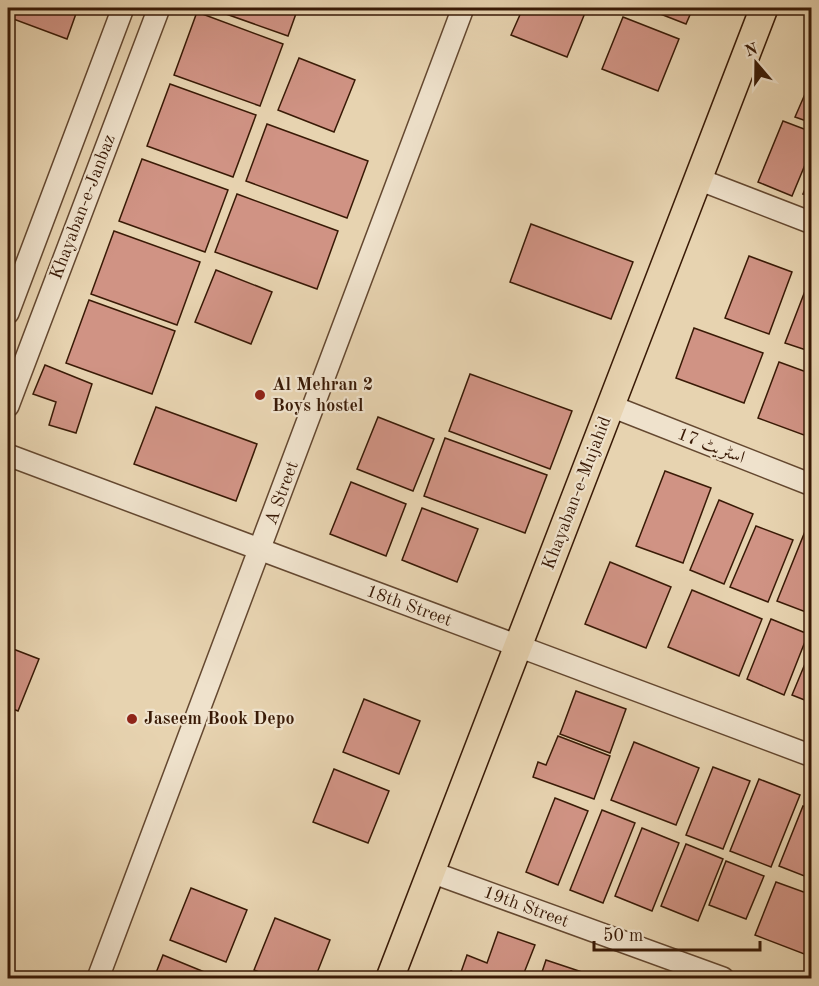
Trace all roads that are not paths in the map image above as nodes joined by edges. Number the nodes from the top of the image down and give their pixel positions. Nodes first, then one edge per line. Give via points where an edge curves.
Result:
1 (123, 8) edge
2 (159, 8) edge
3 (463, 8) edge
4 (764, 8) edge
5 (698, 179) junction
6 (812, 223) edge
7 (8, 313) edge
8 (8, 406) edge
9 (610, 406) junction
10 (8, 455) edge
11 (812, 485) edge
12 (260, 550) junction
13 (518, 646) junction
14 (812, 756) edge
15 (431, 873) junction
16 (98, 978) edge
17 (390, 978) edge
18 (723, 978) edge

1 - 7 street, Khayaban-e-Janbaz
2 - 8 street, Khayaban-e-Janbaz
3 - 12 street, A Street
4 - 5 main road, Khayaban-e-Mujahid
5 - 6 street
5 - 9 main road, Khayaban-e-Mujahid
9 - 11 street, اسٹریٹ 17
9 - 13 main road, Khayaban-e-Mujahid
10 - 12 street, 18th Street
12 - 13 street, 18th Street
12 - 16 street, A Street
13 - 14 street, 18th Street
13 - 15 main road, Khayaban-e-Mujahid
15 - 17 main road, Khayaban-e-Mujahid
15 - 18 street, 19th Street

